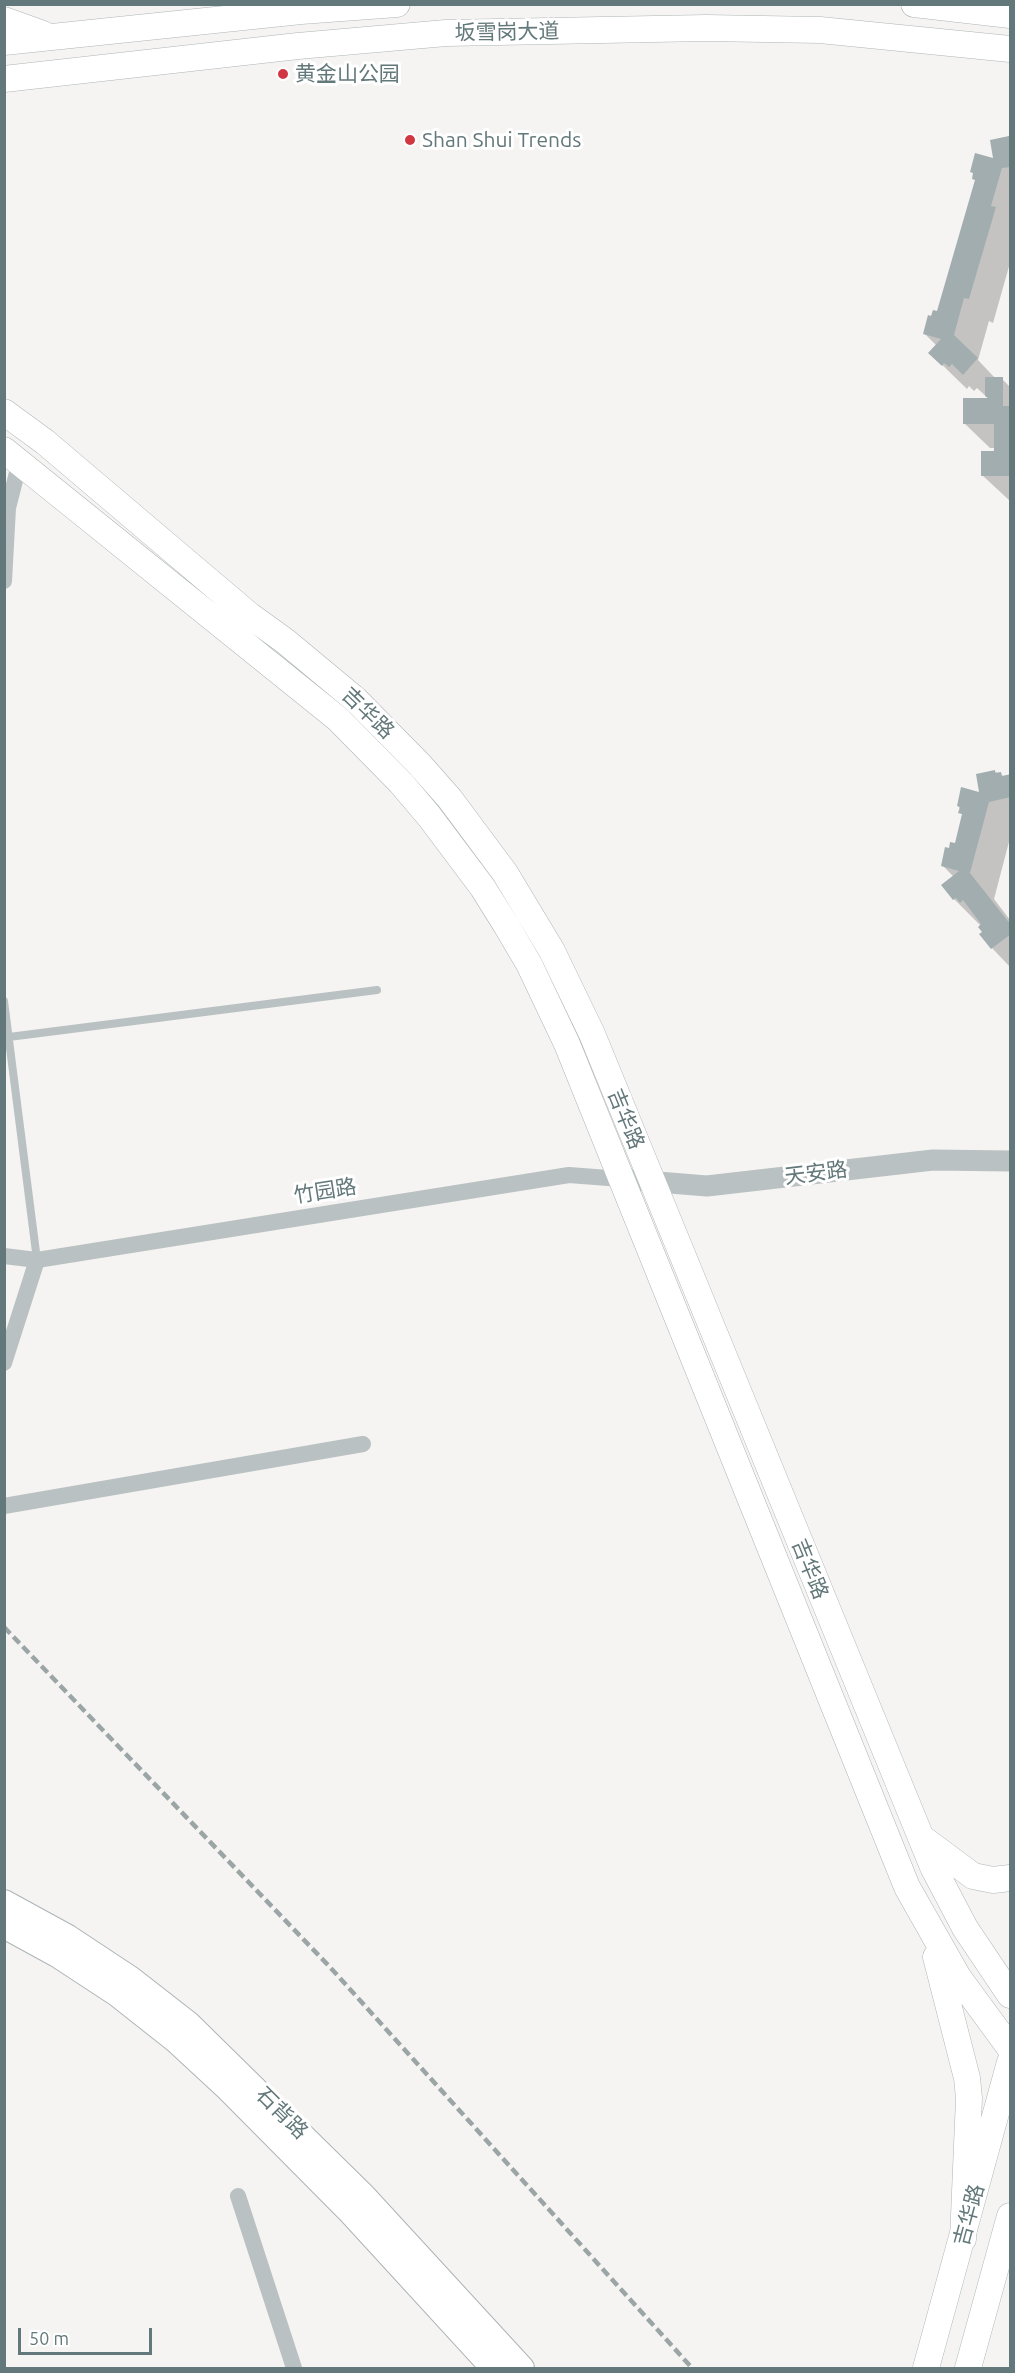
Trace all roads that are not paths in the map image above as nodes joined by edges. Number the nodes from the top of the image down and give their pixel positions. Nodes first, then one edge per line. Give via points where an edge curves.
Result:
1 (397, 4) edge
2 (914, 4) edge
3 (1011, 15) edge
4 (4, 20) edge
5 (58, 38) junction
6 (4, 42) edge
7 (1011, 49) edge
8 (5, 79) edge
9 (4, 412) edge
10 (12, 455) edge
11 (4, 581) edge
12 (377, 990) dead end
13 (4, 1001) edge
14 (9, 1037) junction
15 (1011, 1161) edge
16 (621, 1179) junction
17 (652, 1182) junction
18 (4, 1256) edge
19 (37, 1260) junction
20 (4, 1363) edge
21 (363, 1444) dead end
22 (4, 1506) edge
23 (919, 1836) junction
24 (1011, 1878) edge
25 (4, 1902) edge
26 (927, 1925) junction
27 (4, 1926) edge
28 (1011, 1995) edge
29 (1011, 2048) edge
30 (1011, 2061) edge
31 (238, 2196) dead end
32 (1011, 2216) edge
33 (963, 2239) junction
34 (1006, 2245) edge
35 (294, 2368) edge
36 (494, 2368) edge
37 (522, 2368) edge
38 (926, 2368) edge
39 (968, 2368) edge

1 - 5 main road
2 - 3 main road
4 - 5 main road
5 - 6 main road
7 - 8 main road, 坂雪岗大道 via 820,30 446,33
9 - 17 main road, 吉华路 via 356,700 450,799 505,873 552,951 592,1034
10 - 11 street
10 - 16 main road, 吉华路 via 338,719 429,816 483,888 529,964 567,1044
12 - 14 lane
13 - 14 lane
14 - 19 lane
15 - 17 street, 天安路 via 933,1160 707,1186
16 - 17 street, 天安路
16 - 19 street, 竹园路 via 569,1175
16 - 26 main road, 吉华路 via 890,1849
17 - 23 main road, 吉华路
18 - 19 street, 竹园路
19 - 20 street
21 - 22 street
23 - 24 main road via 973,1876
23 - 28 main road, 吉华路 via 965,1928
25 - 37 main road, 石背路 via 68,1937 189,2024 364,2196
26 - 29 main road via 958,1977
26 - 33 main road via 967,2078
27 - 36 main road, 石背路 via 57,1955 175,2040 349,2211
30 - 33 main road, 吉华路
31 - 35 street
32 - 34 main road, 吉华路
33 - 38 main road, 吉华路
34 - 39 main road, 吉华路

